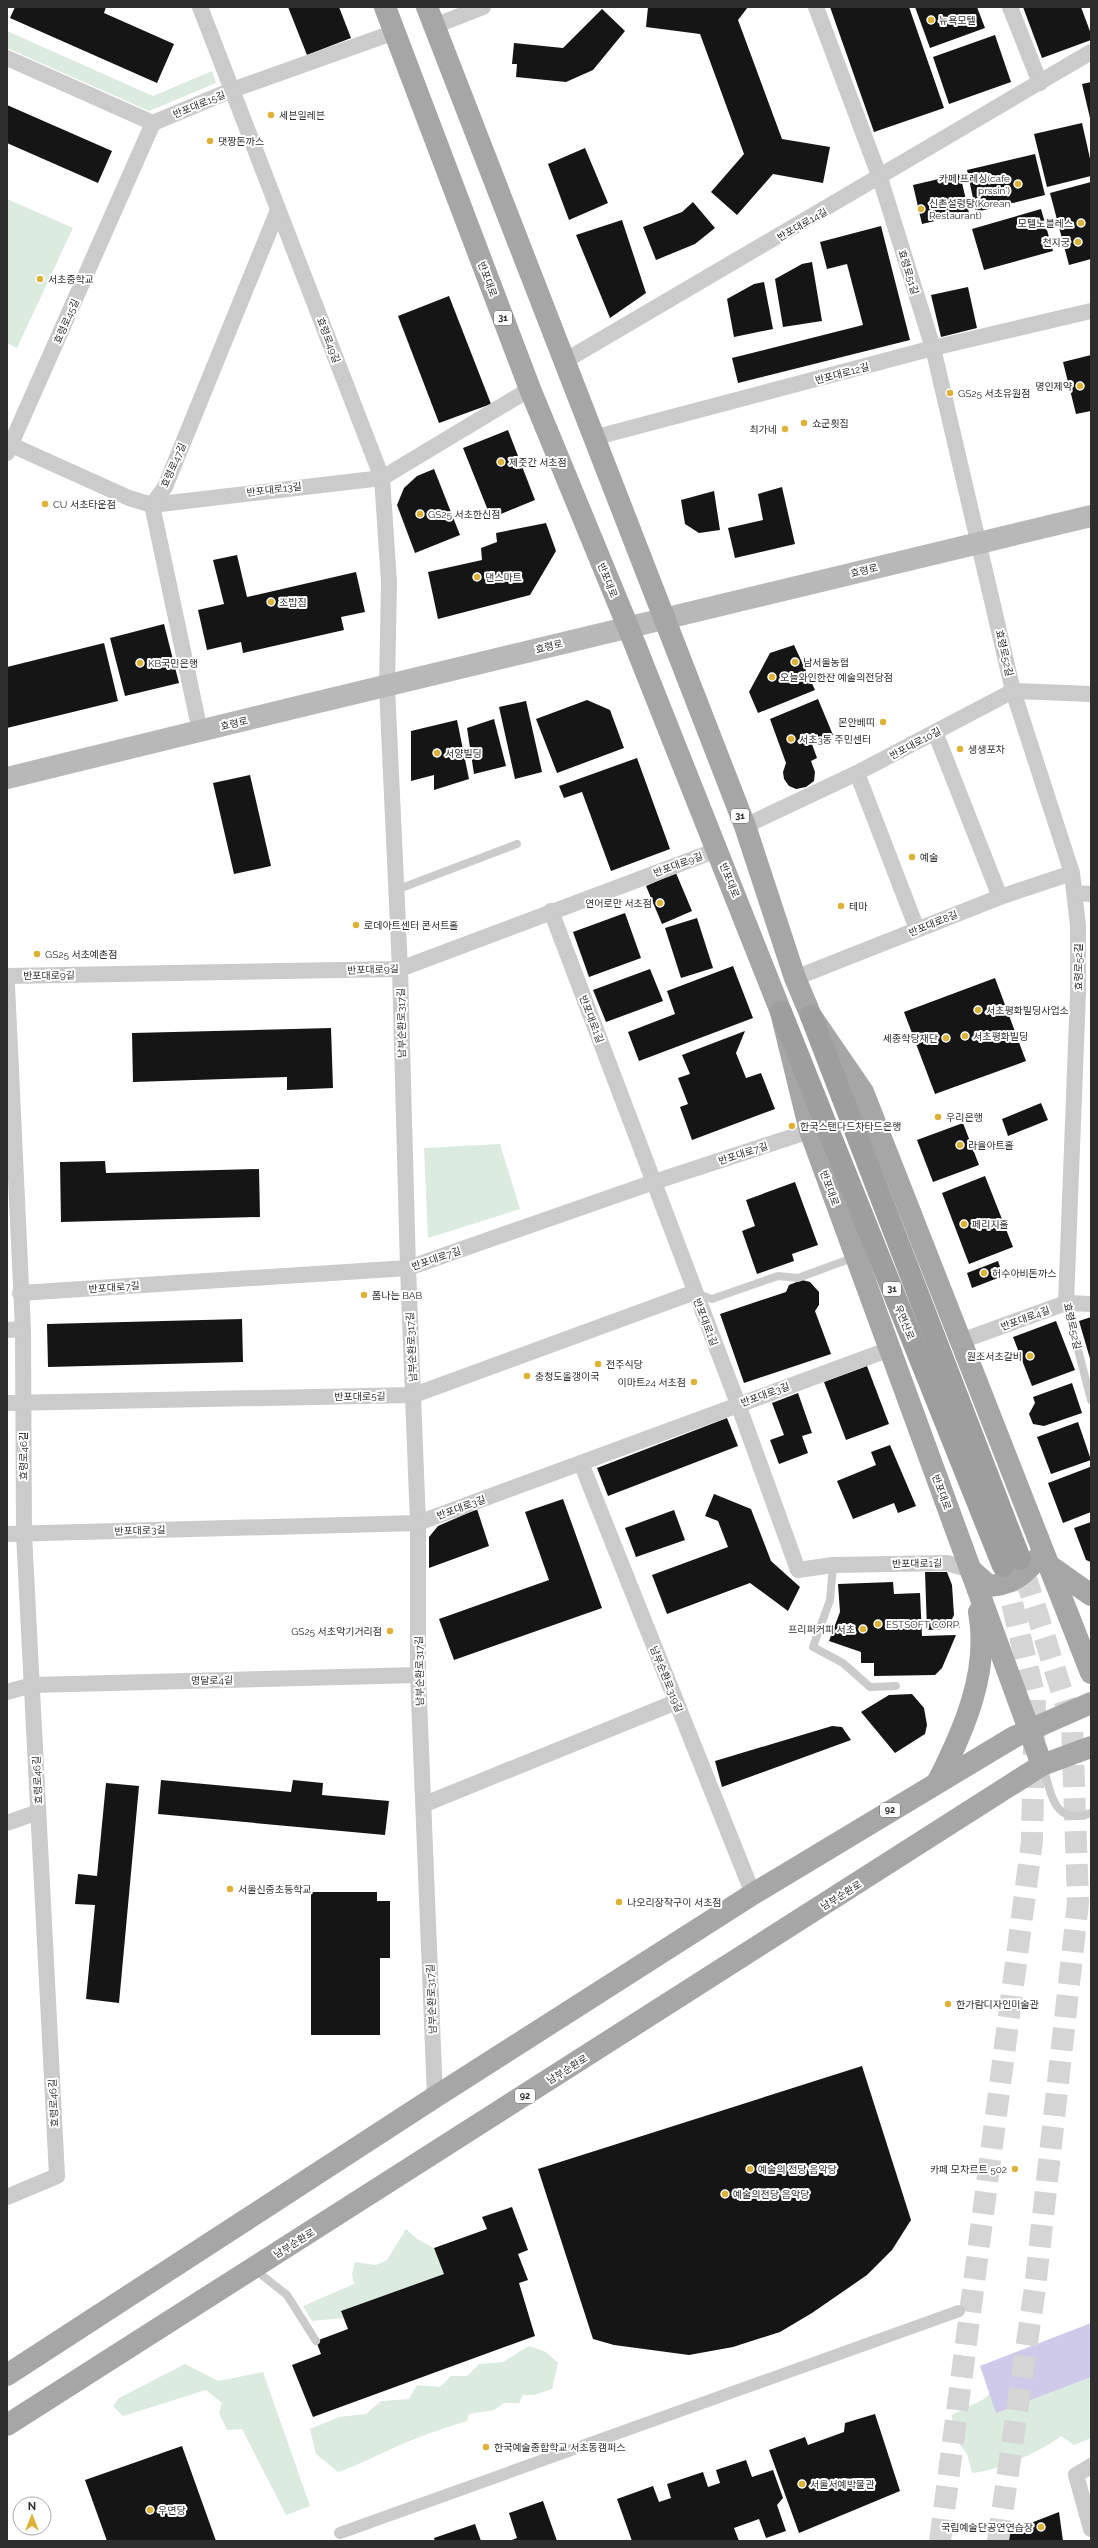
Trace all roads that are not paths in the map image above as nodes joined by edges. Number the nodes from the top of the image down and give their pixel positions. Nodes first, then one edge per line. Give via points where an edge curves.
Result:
1 (200, 7) edge
2 (385, 7) edge
3 (483, 7) edge
4 (816, 7) edge
5 (1010, 7) edge
6 (430, 16) edge
7 (395, 32) junction
8 (1091, 52) edge
9 (7, 58) edge
10 (1040, 83) junction
11 (232, 90) junction
12 (153, 123) junction
13 (880, 178) junction
14 (278, 210) junction
15 (1091, 311) edge
16 (933, 348) junction
17 (563, 362) junction
18 (530, 389) junction
19 (593, 438) junction
20 (8, 447) edge
21 (382, 478) junction
22 (152, 505) junction
23 (1091, 516) edge
24 (979, 543) junction
25 (663, 618) junction
26 (628, 627) junction
27 (387, 687) junction
28 (1013, 691) junction
29 (1091, 694) edge
30 (200, 732) junction
31 (935, 732) junction
32 (857, 774) junction
33 (7, 778) edge
34 (745, 826) junction
35 (517, 844) dead end
36 (717, 850) junction
37 (1072, 873) junction
38 (396, 890) junction
39 (1083, 894) edge
40 (1000, 897) junction
41 (551, 911) junction
42 (917, 929) junction
43 (400, 969) junction
44 (7, 976) edge
45 (795, 978) junction
46 (7, 985) edge
47 (1084, 994) edge
48 (782, 1012) junction
49 (811, 1016) junction
50 (810, 1131) junction
51 (654, 1182) junction
52 (12, 1188) edge
53 (855, 1257) junction
54 (14, 1258) edge
55 (408, 1268) junction
56 (695, 1292) junction
57 (20, 1293) junction
58 (1066, 1303) junction
59 (1091, 1304) edge
60 (23, 1329) junction
61 (7, 1330) edge
62 (961, 1341) junction
63 (890, 1349) junction
64 (414, 1395) junction
65 (1091, 1400) edge
66 (23, 1402) junction
67 (7, 1403) edge
68 (738, 1404) junction
69 (581, 1463) junction
70 (418, 1523) junction
71 (7, 1534) edge
72 (24, 1534) junction
73 (1047, 1559) junction
74 (833, 1565) junction
75 (971, 1570) junction
76 (1091, 1595) edge
77 (1091, 1673) edge
78 (418, 1675) junction
79 (32, 1685) junction
80 (896, 1686) dead end
81 (7, 1692) edge
82 (676, 1702) junction
83 (1091, 1703) edge
84 (1029, 1729) junction
85 (1091, 1747) edge
86 (1042, 1765) junction
87 (938, 1781) junction
88 (424, 1804) junction
89 (38, 1812) junction
90 (1091, 1813) edge
91 (7, 1823) edge
92 (753, 1894) junction
93 (435, 2097) junction
94 (7, 2197) edge
95 (254, 2268) junction
96 (959, 2311) dead end
97 (316, 2341) dead end
98 (7, 2375) edge
99 (7, 2425) edge
100 (1091, 2466) edge
101 (1091, 2529) edge
102 (340, 2533) dead end

1 - 11 street, 효령로49길
2 - 7 main road, 반포대로 / 31
3 - 6 street
4 - 13 street, 효령로51길
5 - 10 street
6 - 17 main road, 31
7 - 11 street, 반포대로15길
7 - 18 main road, 반포대로 / 31
8 - 10 street, 반포대로14길
9 - 12 street
10 - 13 street, 반포대로14길
11 - 12 street, 반포대로15길
11 - 14 street, 효령로49길
12 - 20 street, 효령로45길
13 - 16 street, 효령로51길
13 - 17 street, 반포대로14길
14 - 21 street, 효령로49길
14 - 22 street, 효령로47길 via 165,487
15 - 16 street, 반포대로12길
16 - 19 street, 반포대로12길
16 - 24 street, 효령로51길
17 - 19 main road, 31
18 - 21 street, 반포대로13길
18 - 26 main road, 반포대로 / 31
19 - 25 main road, 31
20 - 22 street, 반포대로13길 via 129,498
21 - 22 street, 반포대로13길
21 - 27 street, 효령로49길 via 389,582
22 - 30 street
23 - 24 main road, 효령로
24 - 25 main road, 효령로
24 - 28 street, 효령로52길
25 - 26 main road, 효령로
25 - 34 main road, 31
26 - 27 main road, 효령로
26 - 36 main road, 반포대로
27 - 30 main road, 효령로
27 - 38 street, 남부순환로317길
28 - 29 street, 반포대로10길
28 - 31 street, 반포대로10길
28 - 37 street, 효령로52길
30 - 33 main road, 효령로
31 - 32 street, 반포대로10길
31 - 40 street
32 - 34 street, 반포대로10길
32 - 42 street
34 - 45 main road, 31
35 - 38 lane
36 - 41 street, 반포대로9길
36 - 48 main road, 반포대로
37 - 39 street, 효령로52길
37 - 40 street, 반포대로8길
38 - 43 street, 남부순환로317길
39 - 47 street, 효령로52길 via 1078,926
40 - 42 street, 반포대로8길
41 - 43 street, 반포대로9길
41 - 51 street, 반포대로1길
42 - 45 street, 반포대로8길
43 - 44 street, 반포대로9길
43 - 55 street, 남부순환로317길
45 - 49 main road, 31
46 - 52 street, 효령로46길
47 - 58 street, 효령로52길
48 - 49 highway, 우면산로 / 31 via 1011,1562
48 - 50 main road, 반포대로
49 - 62 main road via 863,1092
50 - 51 street, 반포대로7길
50 - 53 main road, 반포대로
51 - 55 street, 반포대로7길
51 - 56 street, 반포대로1길
52 - 54 street, 효령로46길
53 - 56 lane via 798,1278 778,1276 712,1299
53 - 63 main road, 반포대로
54 - 57 street, 효령로46길
55 - 57 street, 반포대로7길
55 - 64 street, 남부순환로317길
56 - 64 street, 반포대로5길
56 - 68 street, 반포대로1길
57 - 60 street, 효령로46길
58 - 59 street, 반포대로4길
58 - 62 street, 반포대로4길
58 - 65 lane, 효령로52길
60 - 61 street
60 - 66 street, 효령로46길
62 - 73 main road
63 - 68 street, 반포대로3길
63 - 75 main road, 반포대로
64 - 66 street, 반포대로5길
64 - 70 street, 남부순환로317길
66 - 67 street, 반포대로5길
66 - 72 street, 효령로46길
68 - 69 street, 반포대로3길
68 - 74 street, 반포대로1길 via 798,1570
69 - 70 street, 반포대로3길
69 - 82 street, 남부순환로319길
70 - 72 street, 반포대로3길
70 - 78 street, 남부순환로317길
71 - 72 street, 반포대로3길
72 - 79 street, 효령로46길
73 - 75 main road via 1023,1576 997,1585 989,1586
73 - 76 main road
73 - 77 main road
74 - 75 street, 반포대로1길 via 947,1563
74 - 80 lane via 830,1600 813,1647 843,1662 870,1687
75 - 84 main road, 반포대로
75 - 87 main road via 982,1627 979,1666 972,1704 957,1744
78 - 79 street, 명달로4길
78 - 88 street, 남부순환로317길
79 - 81 street, 명달로4길
79 - 89 street, 효령로46길
82 - 88 street
82 - 92 street, 남부순환로319길
83 - 84 main road, 92
84 - 86 main road, 반포대로
84 - 87 main road, 92
85 - 86 main road, 남부순환로 / 92
86 - 90 lane via 1054,1801 1060,1810 1068,1816 1077,1818
86 - 95 main road, 남부순환로 / 92
87 - 92 main road, 92
88 - 93 street, 남부순환로317길
89 - 91 street
89 - 94 street, 효령로46길 via 57,2176
92 - 93 main road, 92
93 - 98 main road, 92
95 - 97 lane via 287,2295
95 - 99 main road, 남부순환로 / 92
96 - 102 street
100 - 101 street via 1076,2475

